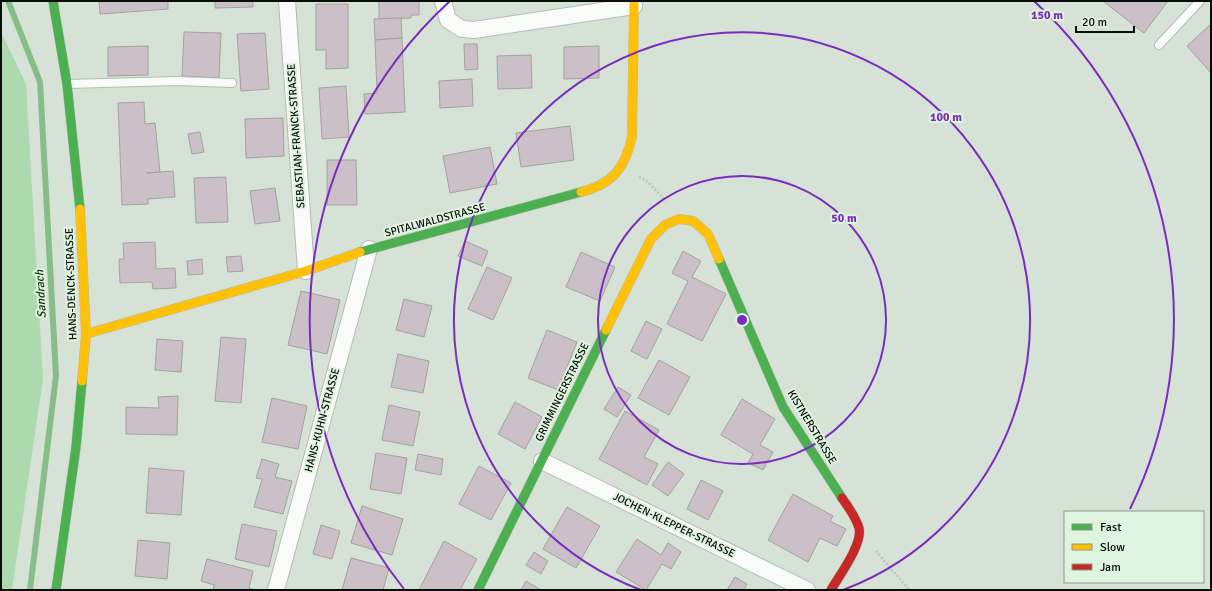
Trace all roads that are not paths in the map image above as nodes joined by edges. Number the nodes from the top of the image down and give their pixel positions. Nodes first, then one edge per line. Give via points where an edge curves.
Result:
1 (53, 1) edge
2 (287, 1) edge
3 (443, 1) edge
4 (1200, 1) edge
5 (634, 4) edge
6 (1159, 45) dead end
7 (232, 83) dead end
8 (67, 84) junction
9 (681, 218) joint
10 (369, 249) junction
11 (306, 270) junction
12 (86, 334) junction
13 (542, 461) junction
14 (56, 590) edge
15 (276, 590) edge
16 (478, 590) edge
17 (807, 590) edge
18 (831, 590) edge

1 - 8 street, HANS-DENCK-STRASSE
2 - 11 street, SEBASTIAN-FRANCK-STRASSE
3 - 5 street via 448,20 462,29 474,30
4 - 6 lane
5 - 10 street, SPITALWALDSTRASSE via 632,137 622,168 610,180 585,193
7 - 8 lane via 177,81
8 - 12 street, HANS-DENCK-STRASSE via 79,195
9 - 13 street, GRIMMINGERSTRASSE via 660,228 651,239
9 - 18 street, KISTNERSTRASSE via 694,220 708,234 783,407 855,519 859,540
10 - 11 street, SPITALWALDSTRASSE
10 - 15 street, HANS-KUHN-STRASSE
11 - 12 street, SPITALWALDSTRASSE
12 - 14 street, HANS-DENCK-STRASSE via 76,447
13 - 16 street, GRIMMINGERSTRASSE
13 - 17 street, JOCHEN-KLEPPER-STRASSE

